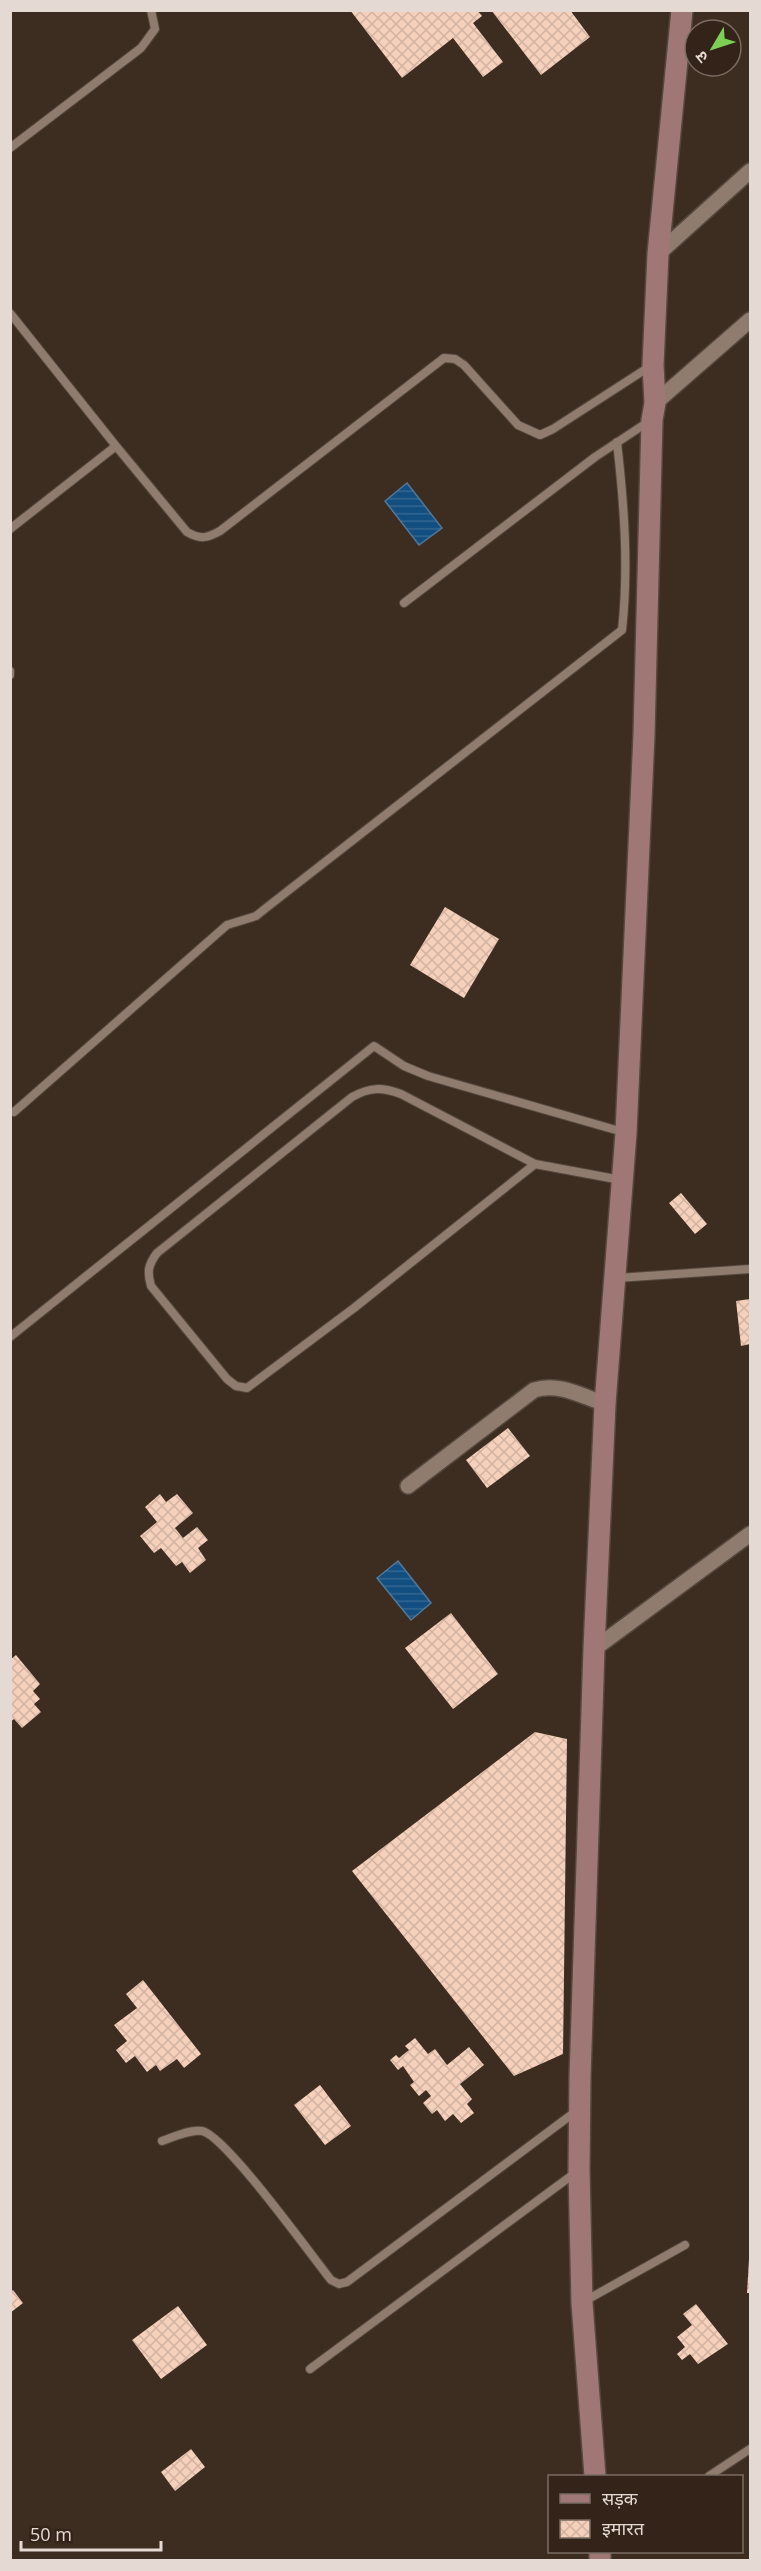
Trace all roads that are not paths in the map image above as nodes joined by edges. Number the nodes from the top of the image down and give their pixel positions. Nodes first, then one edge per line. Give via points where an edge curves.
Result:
1 (151, 10) edge
2 (682, 10) edge
3 (10, 148) edge
4 (750, 171) edge
5 (658, 254) junction
6 (10, 313) edge
7 (750, 320) edge
8 (653, 365) junction
9 (653, 412) junction
10 (617, 442) junction
11 (116, 446) junction
12 (10, 529) edge
13 (404, 603) dead end
14 (14, 1112) dead end
15 (626, 1133) junction
16 (535, 1164) junction
17 (622, 1181) junction
18 (750, 1269) edge
19 (615, 1278) junction
20 (10, 1337) edge
21 (605, 1404) junction
22 (408, 1486) dead end
23 (750, 1534) edge
24 (594, 1649) junction
25 (579, 2110) junction
26 (162, 2141) dead end
27 (579, 2170) junction
28 (685, 2245) dead end
29 (582, 2303) junction
30 (310, 2369) dead end
31 (750, 2449) edge
32 (595, 2475) edge
33 (711, 2475) edge

1 - 3 lane via 155,29 141,48
2 - 5 main road
4 - 5 street
5 - 8 main road
6 - 11 lane
7 - 9 street
8 - 9 main road
8 - 11 lane via 540,435 518,425 464,365 455,358 444,358 207,538 187,532
9 - 10 lane
9 - 15 main road via 644,735
10 - 13 lane
10 - 14 lane via 625,513 622,630 261,912 227,925
11 - 12 lane
15 - 17 main road
15 - 20 lane via 429,1076 404,1066 374,1046
16 - 16 lane via 401,1094 385,1088 367,1089 157,1253 150,1263 151,1286 227,1379 247,1388
16 - 17 lane
17 - 19 main road
18 - 19 lane
19 - 21 main road
21 - 22 street via 559,1388 546,1386 534,1390
21 - 24 main road
23 - 24 street
24 - 25 main road
25 - 26 lane via 347,2282 339,2284 331,2280 243,2167 212,2134 191,2131
25 - 27 main road
27 - 29 main road
27 - 30 lane
28 - 29 lane
29 - 32 main road
31 - 33 lane

